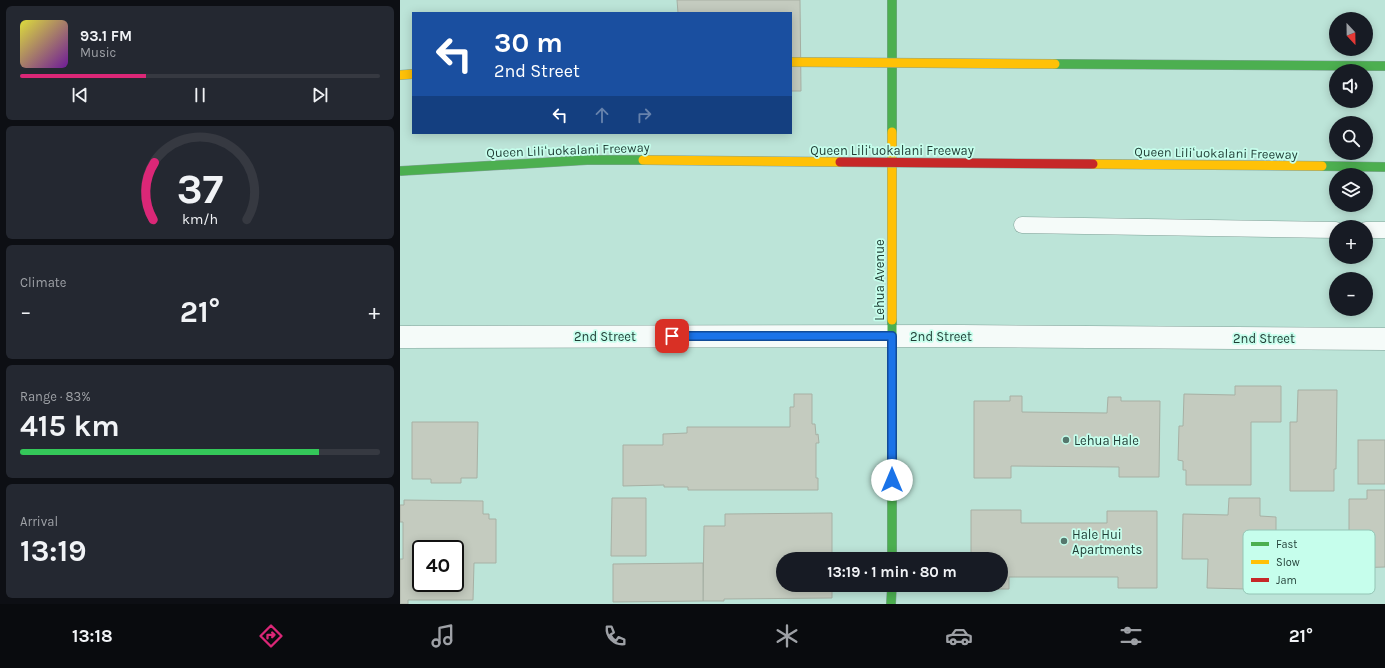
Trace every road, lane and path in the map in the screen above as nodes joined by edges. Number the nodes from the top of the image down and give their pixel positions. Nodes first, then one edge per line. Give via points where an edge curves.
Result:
1 (892, 0) edge
2 (792, 62) edge
3 (1385, 66) edge
4 (412, 74) edge
5 (400, 75) edge
6 (1385, 168) edge
7 (400, 171) edge
8 (1022, 225) dead end
9 (1329, 230) edge
10 (1373, 230) edge
11 (1385, 230) edge
12 (892, 336) junction
13 (400, 337) edge
14 (1385, 339) edge
15 (892, 552) edge
16 (892, 592) edge
17 (892, 604) edge

1 - 12 main road, Lehua Avenue
2 - 3 main road, bridge
4 - 5 main road
6 - 7 main road, Queen Liliʻuokalani Freeway, bridge via 587,160
8 - 9 lane
10 - 11 lane
12 - 13 street, 2nd Street
12 - 14 street, 2nd Street
12 - 15 main road, Lehua Avenue
16 - 17 main road

